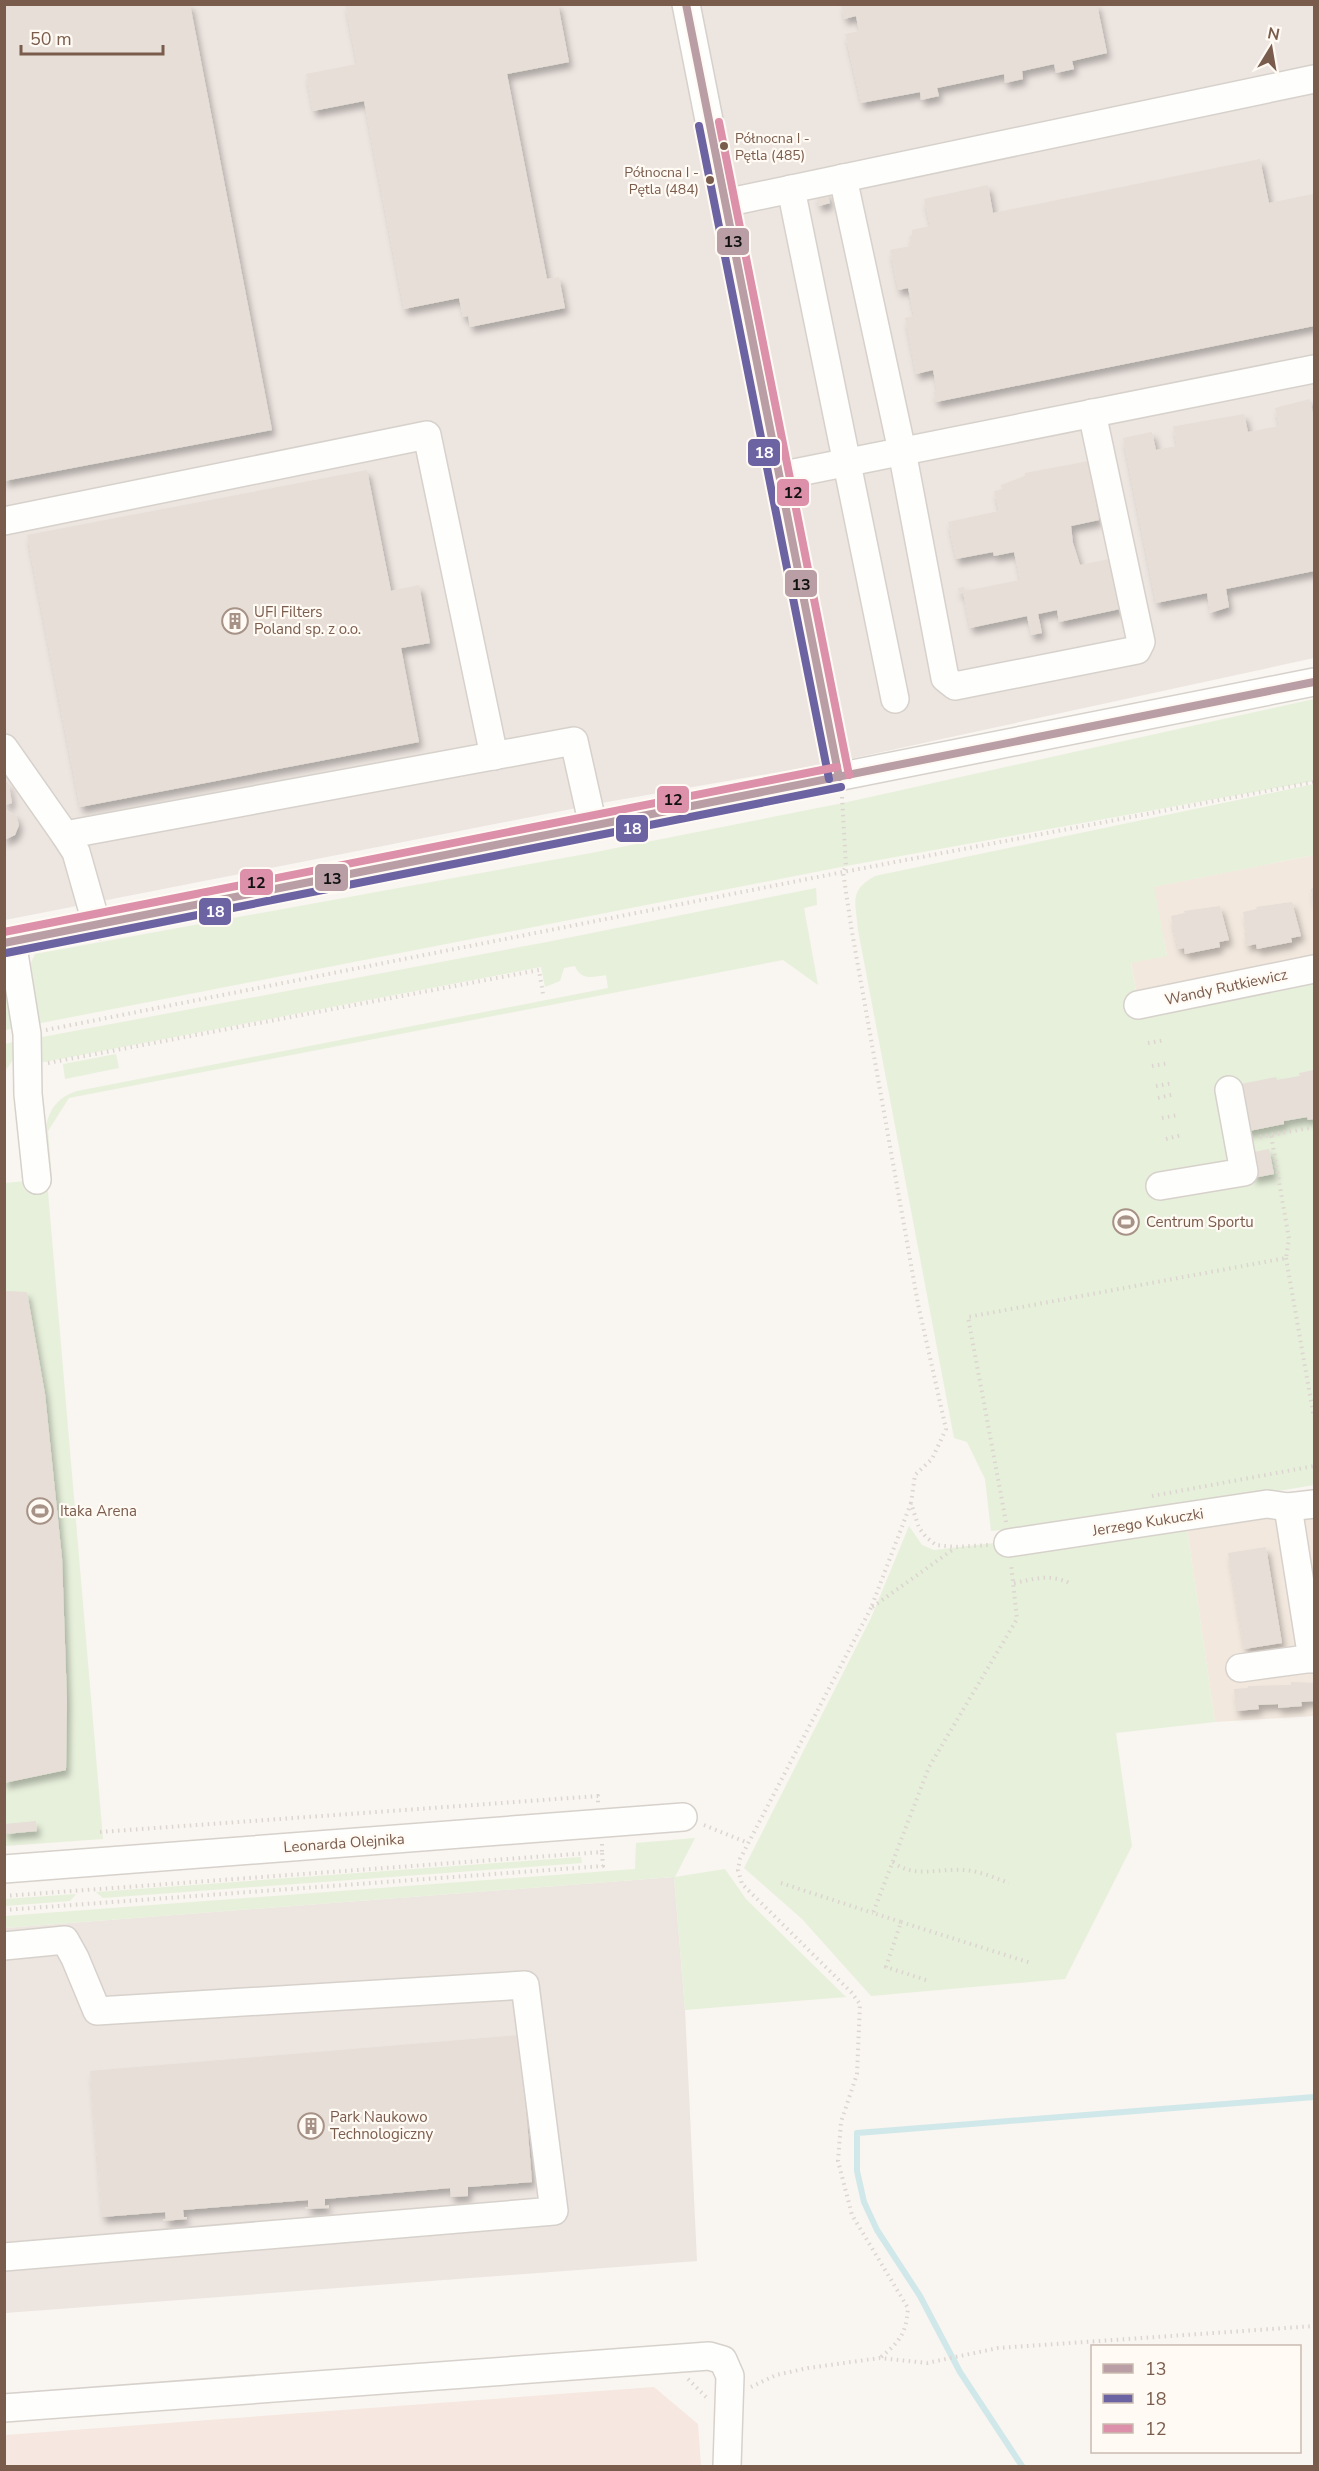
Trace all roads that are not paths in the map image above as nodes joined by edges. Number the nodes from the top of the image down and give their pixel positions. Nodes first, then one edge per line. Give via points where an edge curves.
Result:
1 (686, 4) edge
2 (1314, 79) edge
3 (843, 178) junction
4 (791, 189) junction
5 (725, 203) junction
6 (1314, 369) edge
7 (1092, 413) junction
8 (902, 451) junction
9 (848, 462) junction
10 (779, 476) junction
11 (4, 521) edge
12 (1314, 682) edge
13 (895, 699) dead end
14 (4, 748) edge
15 (494, 756) junction
16 (838, 777) junction
17 (593, 826) junction
18 (65, 835) junction
19 (97, 926) junction
20 (8, 942) edge
21 (1314, 969) edge
22 (1138, 1005) dead end
23 (1229, 1090) dead end
24 (37, 1180) dead end
25 (1160, 1186) dead end
26 (1314, 1504) edge
27 (1288, 1507) junction
28 (1010, 1529) road end
29 (1313, 1659) edge
30 (1240, 1668) dead end
31 (683, 1817) road end
32 (4, 1869) edge
33 (4, 1946) edge
34 (4, 2258) edge
35 (4, 2408) edge
36 (727, 2466) edge

1 - 5 street
2 - 3 street
3 - 4 street
3 - 8 street
4 - 5 street
4 - 9 street
5 - 10 street
6 - 7 street
7 - 8 street
7 - 8 street via 1141,642 1137,650 955,686 945,678
8 - 9 street
9 - 10 street
9 - 13 street
10 - 16 street
11 - 15 street via 428,435
12 - 16 street
14 - 18 street
15 - 17 street via 574,741
15 - 18 street
16 - 17 street
17 - 19 street
18 - 19 street via 76,852
19 - 20 street
20 - 24 street via 27,1034
21 - 22 street, Wandy Rutkiewicz
23 - 25 street via 1244,1172
26 - 27 street, Jerzego Kukuczki
27 - 28 street, Jerzego Kukuczki via 1267,1504
27 - 29 street
29 - 30 street
31 - 32 street, Leonarda Olejnika
33 - 34 street via 65,1940 97,2011 525,1984 554,2211
35 - 36 street via 709,2356 723,2361 730,2376

